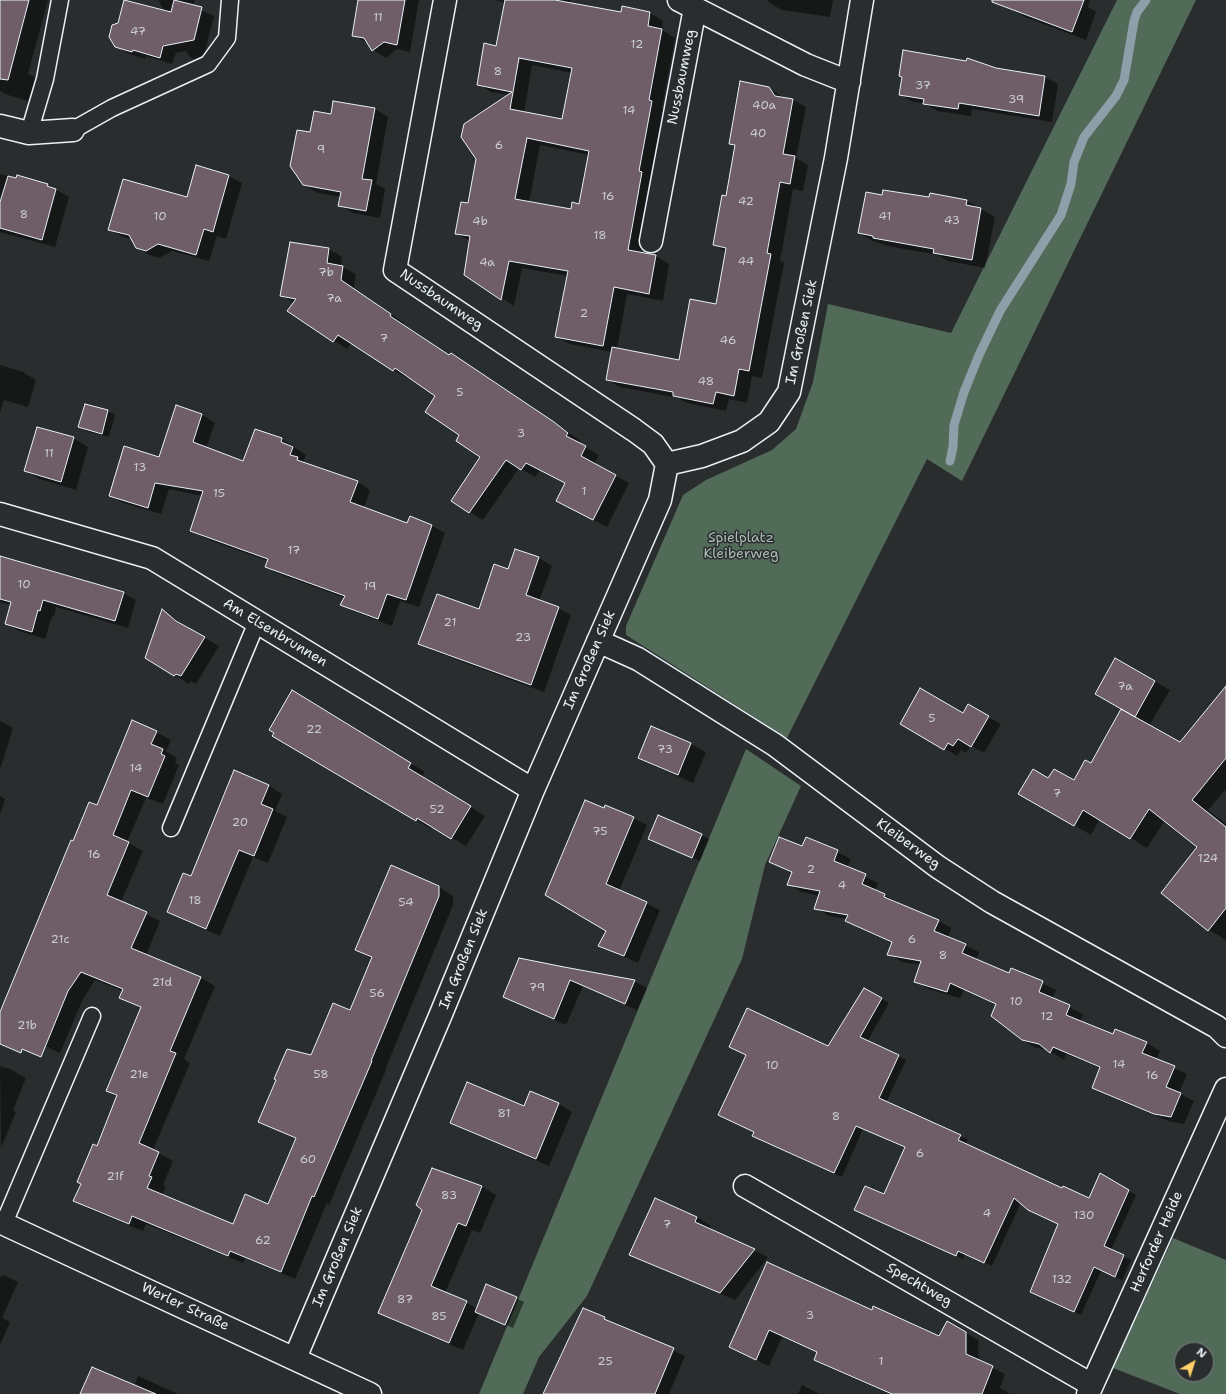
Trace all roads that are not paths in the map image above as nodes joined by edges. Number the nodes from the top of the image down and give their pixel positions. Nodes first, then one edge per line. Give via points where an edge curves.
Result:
1 (60, 0) edge
2 (230, 0) edge
3 (445, 0) edge
4 (862, 0) edge
5 (687, 4) edge
6 (849, 82) junction
7 (0, 126) edge
8 (73, 130) joint
9 (29, 133) junction
10 (651, 241) dead end
11 (667, 464) junction
12 (0, 514) edge
13 (257, 622) junction
14 (598, 641) junction
15 (533, 790) junction
16 (171, 828) dead end
17 (92, 1016) dead end
18 (1226, 1036) edge
19 (1226, 1090) edge
20 (745, 1186) dead end
21 (2, 1222) edge
22 (295, 1358) junction
23 (1090, 1389) edge
24 (370, 1394) edge

1 - 9 lane via 45,79
2 - 8 lane via 228,38 208,64 112,108
3 - 11 street, Nussbaumweg via 395,270 634,430 652,444
4 - 6 street, Im Großen Siek
5 - 6 street, Nussbaumweg via 806,65
5 - 10 street, Nussbaumweg
6 - 11 street, Im Großen Siek via 789,392 769,422 742,441 702,456
7 - 9 street
8 - 9 street
11 - 14 street, Im Großen Siek via 660,500
12 - 13 street, Am Elsenbrunnen via 152,558
13 - 15 street, Am Elsenbrunnen
13 - 16 lane
14 - 15 street, Im Großen Siek
14 - 18 street, Kleiberweg via 638,659 774,745 938,867 992,902 1217,1027
15 - 22 street, Im Großen Siek
17 - 21 lane
19 - 23 street, Herforder Heide
20 - 23 street, Spechtweg
21 - 22 street, Werler Straße
22 - 24 street, Werler Straße

